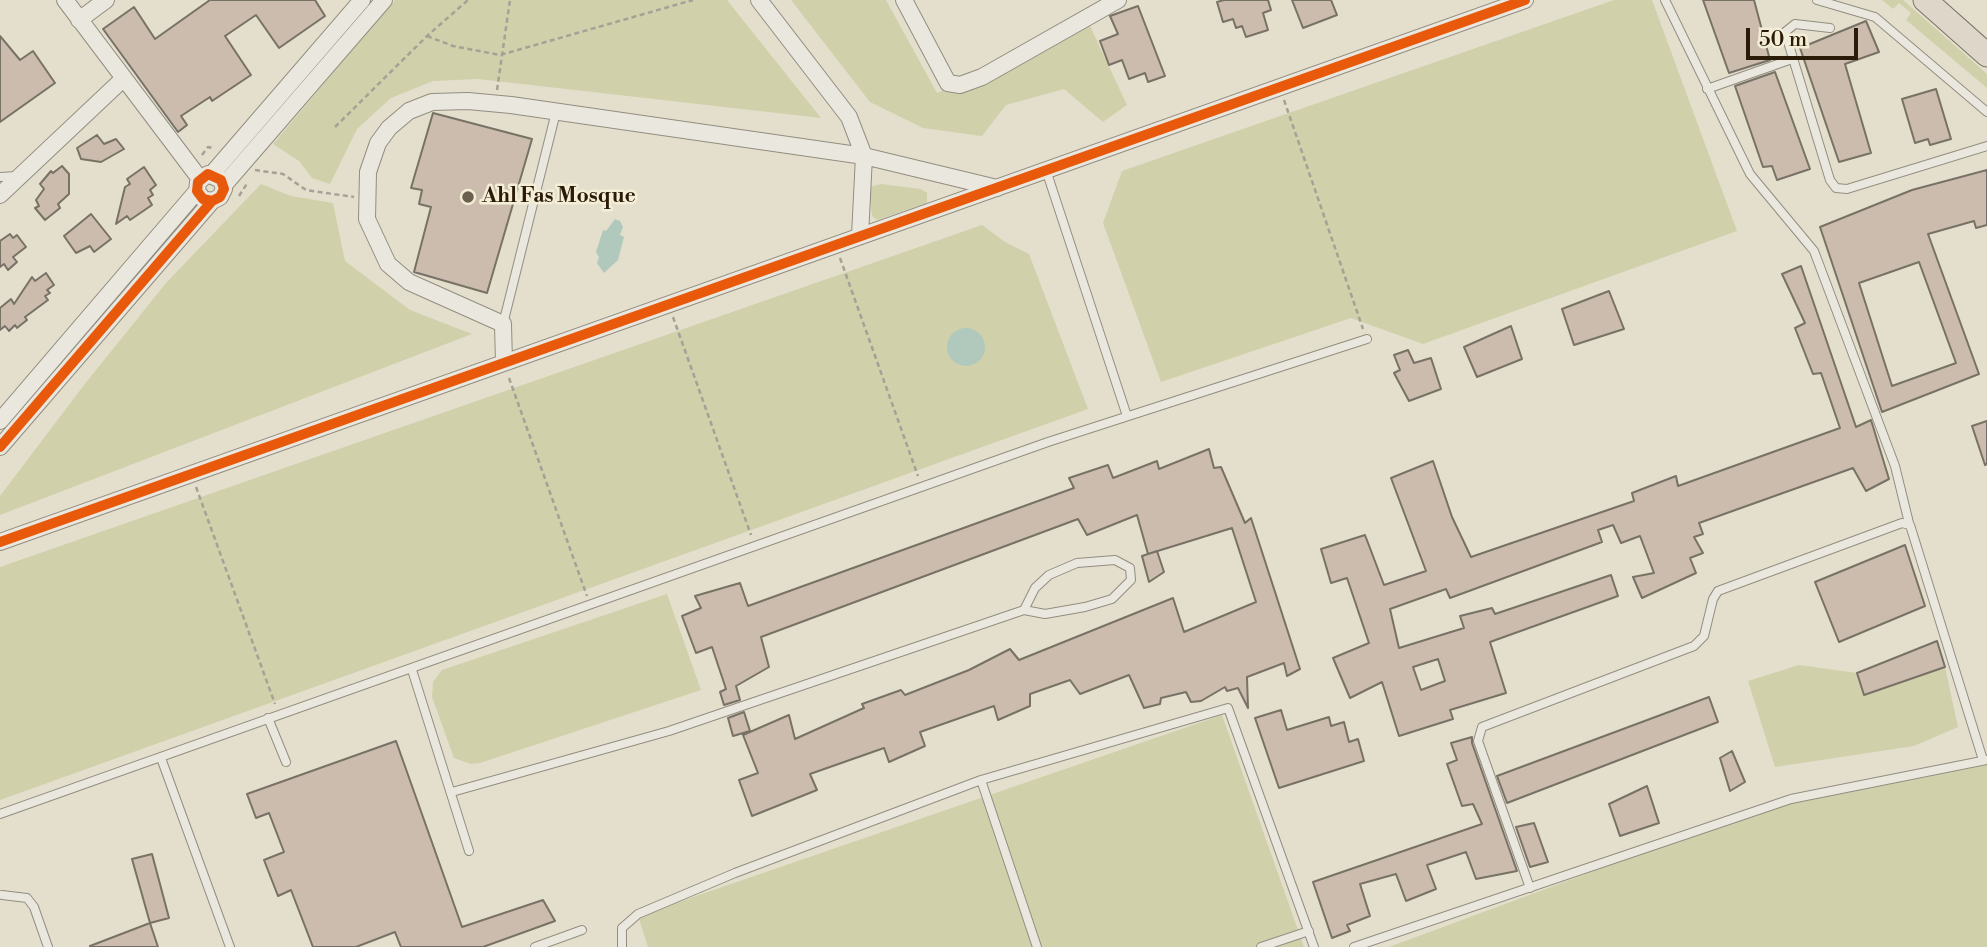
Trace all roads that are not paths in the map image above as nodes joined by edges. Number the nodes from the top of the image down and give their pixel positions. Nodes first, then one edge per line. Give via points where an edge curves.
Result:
1 (65, 0) edge
2 (106, 0) edge
3 (362, 0) edge
4 (384, 0) edge
5 (759, 0) edge
6 (904, 0) edge
7 (1118, 0) edge
8 (1525, 0) edge
9 (1665, 0) edge
10 (1817, 0) edge
11 (1924, 0) edge
12 (1947, 0) edge
13 (79, 20) junction
14 (1830, 28) dead end
15 (1987, 35) edge
16 (1987, 55) edge
17 (1792, 59) junction
18 (123, 79) junction
19 (1707, 89) junction
20 (556, 112) junction
21 (1987, 112) edge
22 (1987, 146) edge
23 (864, 156) junction
24 (237, 158) junction
25 (1046, 170) junction
26 (20, 176) junction
27 (0, 177) edge
28 (208, 182) junction
29 (997, 188) junction
30 (0, 195) edge
31 (860, 236) junction
32 (503, 324) junction
33 (1367, 339) road end
34 (503, 363) junction
35 (1127, 416) junction
36 (0, 421) edge
37 (0, 447) edge
38 (1909, 523) junction
39 (0, 542) edge
40 (1024, 610) junction
41 (412, 670) junction
42 (268, 718) junction
43 (161, 758) junction
44 (1985, 760) edge
45 (286, 762) dead end
46 (981, 780) junction
47 (452, 792) junction
48 (0, 814) edge
49 (469, 852) dead end
50 (1530, 888) junction
51 (1, 894) edge
52 (582, 930) dead end
53 (1308, 931) junction
54 (48, 947) edge
55 (230, 947) edge
56 (535, 947) edge
57 (622, 947) edge
58 (1037, 947) edge
59 (1261, 947) edge
60 (1314, 947) edge
61 (1354, 947) edge

1 - 13 street
2 - 13 street
3 - 24 street
4 - 24 street
5 - 23 street via 849,117
6 - 7 street via 948,83 960,85
8 - 25 street
9 - 19 lane
10 - 21 lane via 1875,17
11 - 16 main road
12 - 15 main road
13 - 18 street
14 - 17 lane via 1795,24 1786,28
17 - 19 lane
17 - 22 lane via 1829,180 1836,188 1847,189
18 - 26 street
18 - 28 street
19 - 38 lane via 1750,174 1814,251 1895,466
20 - 23 street
20 - 32 lane
20 - 32 street via 496,103 432,102 409,111 389,128 377,143 368,172 367,219 388,264 409,282
23 - 29 street
23 - 31 street
24 - 28 street
25 - 29 street
25 - 35 lane
26 - 27 lane
26 - 30 street
28 - 36 street
28 - 37 street via 223,194 212,201
29 - 31 street
31 - 34 street
32 - 34 street
33 - 35 lane
34 - 39 street
35 - 41 lane
38 - 44 lane
38 - 50 lane via 1718,591 1704,636 1697,644 1482,727 1478,741
40 - 40 lane via 1035,588 1049,575 1077,563 1115,560 1130,568 1131,580 1112,598 1045,614
40 - 47 lane via 669,731
41 - 42 lane
41 - 47 lane
42 - 43 lane
42 - 45 lane
43 - 48 lane
43 - 55 lane
44 - 50 lane via 1791,799
46 - 53 lane via 1228,708
46 - 57 lane via 638,914 622,928
46 - 58 lane
47 - 49 lane
50 - 61 lane
51 - 54 lane via 27,898
52 - 56 lane
53 - 59 lane
53 - 60 lane

